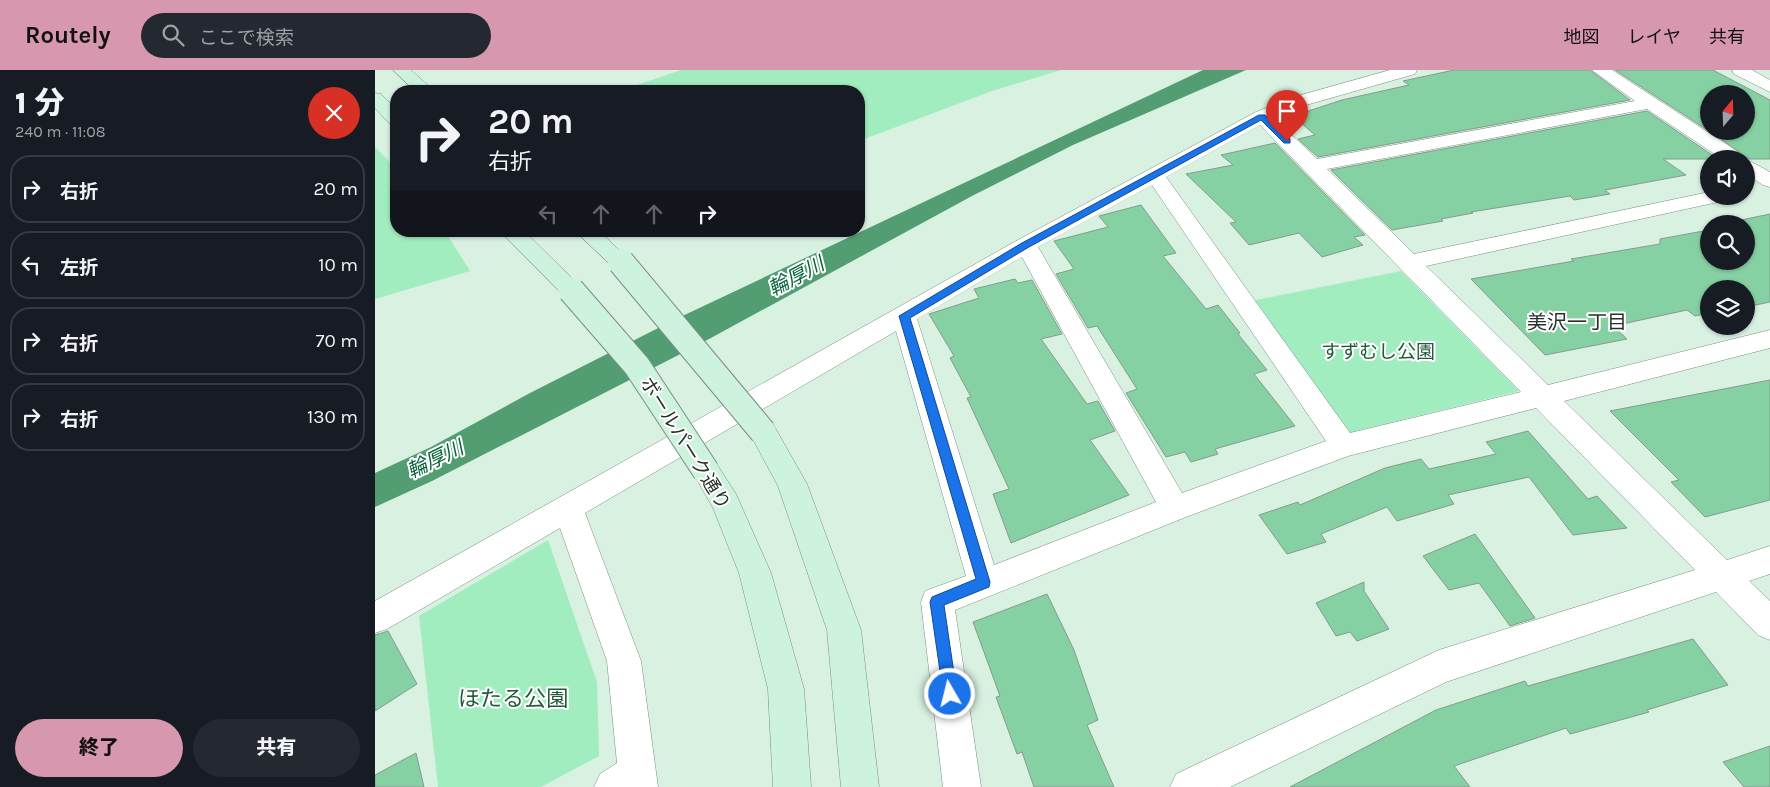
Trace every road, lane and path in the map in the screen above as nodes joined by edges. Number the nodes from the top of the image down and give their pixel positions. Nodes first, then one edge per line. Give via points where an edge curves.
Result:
1 (401, 70) edge
2 (1409, 70) edge
3 (1600, 70) edge
4 (1740, 70) edge
5 (418, 85) edge
6 (1770, 87) edge
7 (375, 98) edge
8 (1651, 103) junction
9 (390, 113) edge
10 (1262, 116) junction
11 (1723, 150) edge
12 (1312, 166) junction
13 (1755, 171) edge
14 (1155, 175) junction
15 (1770, 181) edge
16 (1770, 185) edge
17 (1755, 188) edge
18 (1700, 200) edge
19 (517, 237) edge
20 (593, 237) edge
21 (1025, 245) junction
22 (1407, 263) junction
23 (904, 316) junction
24 (1770, 339) edge
25 (1542, 396) junction
26 (1344, 446) junction
27 (568, 508) junction
28 (1175, 508) junction
29 (1770, 560) edge
30 (1721, 575) junction
31 (984, 582) junction
32 (375, 618) edge
33 (1770, 624) edge
34 (630, 782) edge
35 (792, 787) edge
36 (860, 787) edge
37 (962, 787) edge
38 (1189, 787) edge

1 - 5 street
2 - 10 street via 1300,101
3 - 8 street
4 - 6 street
7 - 9 street
8 - 11 street
8 - 12 street
10 - 12 street
10 - 14 street
12 - 22 street
13 - 15 street
14 - 21 street
14 - 26 street
16 - 17 street
18 - 22 street
19 - 35 street, ボールパーク通り, bridge via 571,290 637,366 726,503 755,573 786,689
20 - 36 street, bridge via 621,262 763,432 792,484 844,630
21 - 23 street
21 - 28 street
22 - 25 street
23 - 27 street
23 - 31 street
24 - 25 street
25 - 26 street
25 - 30 street
26 - 28 street
27 - 32 street
27 - 34 street via 624,661
28 - 31 street
29 - 30 street
30 - 33 street
30 - 38 street via 1439,668
31 - 37 street via 937,602

